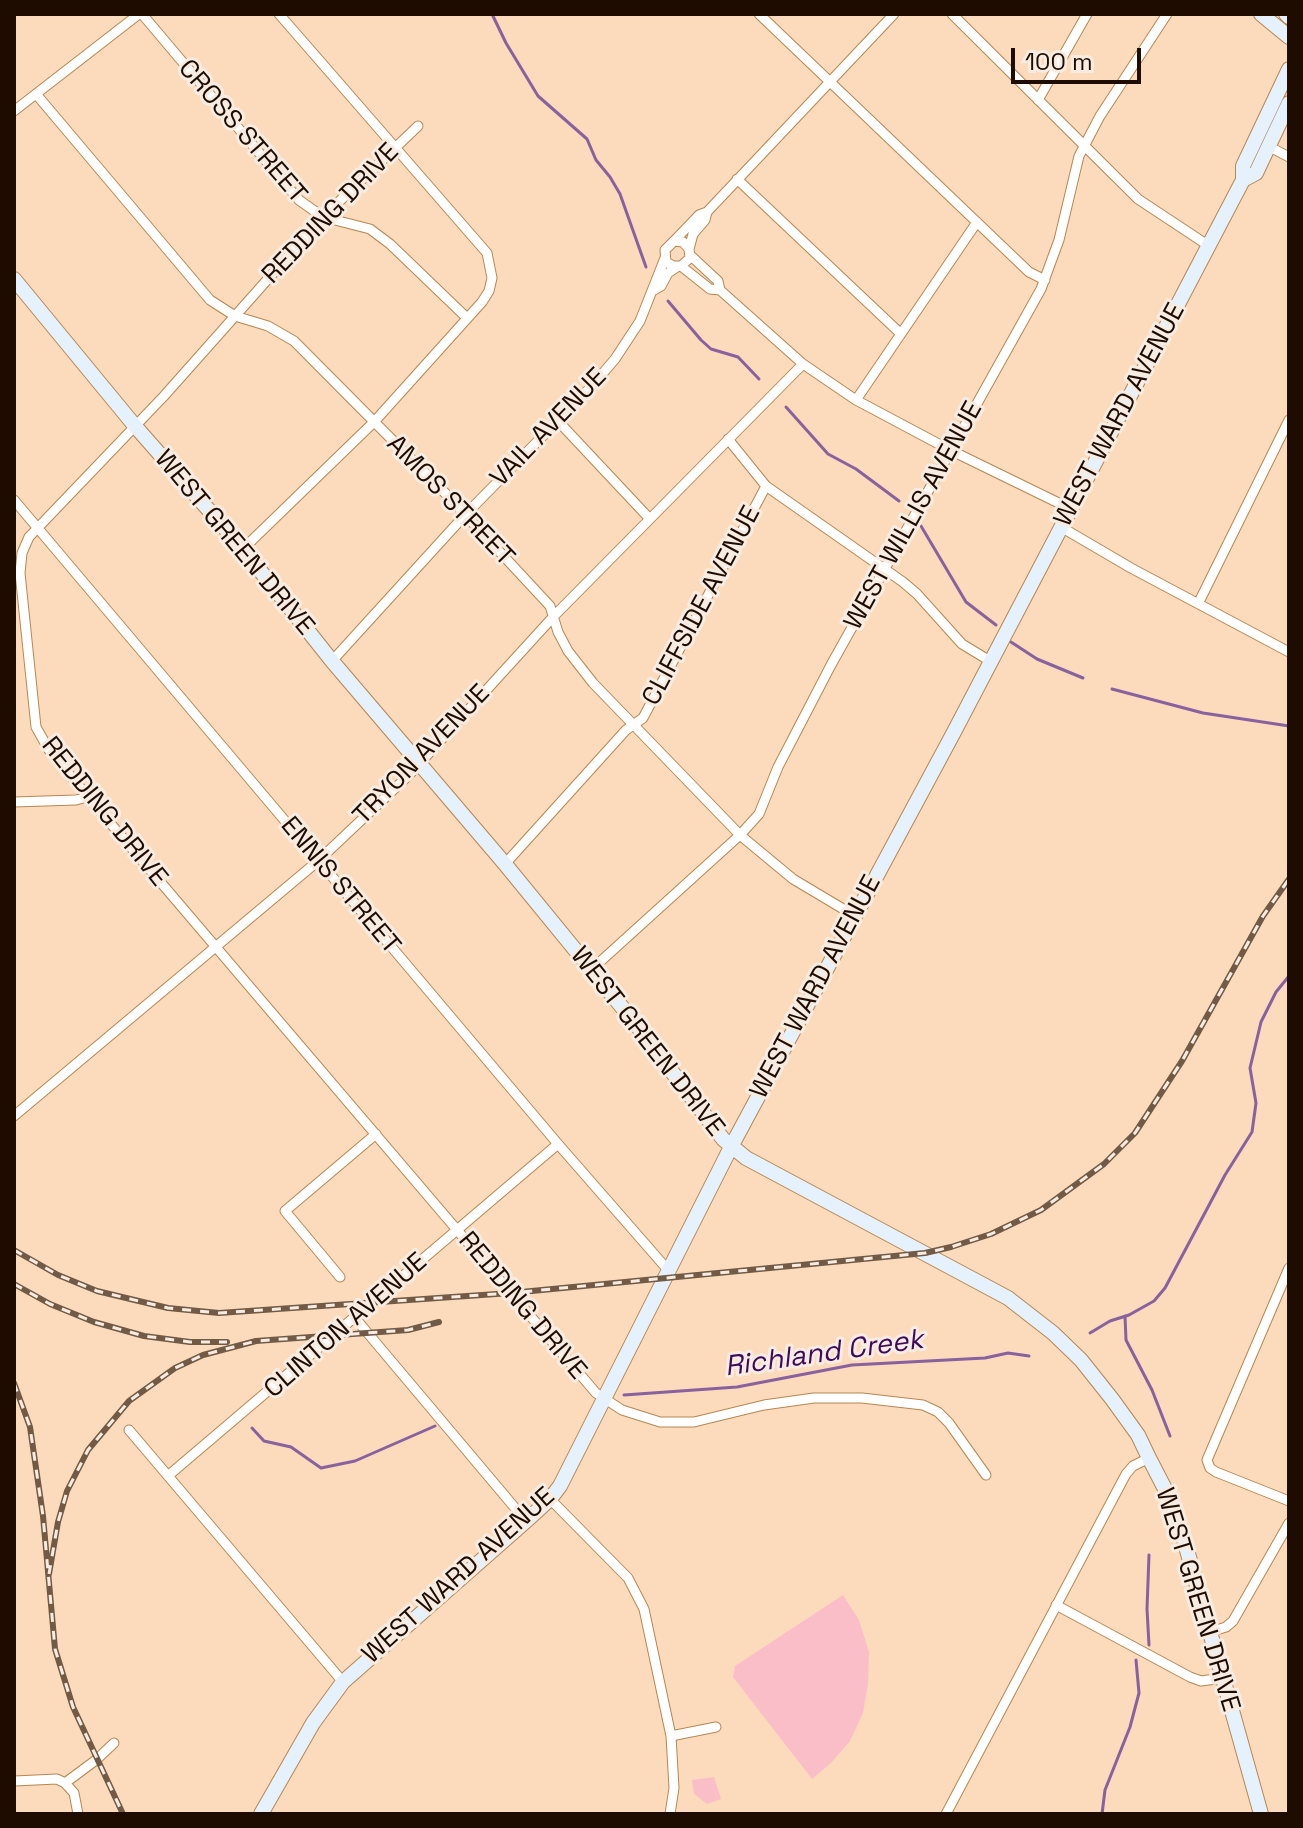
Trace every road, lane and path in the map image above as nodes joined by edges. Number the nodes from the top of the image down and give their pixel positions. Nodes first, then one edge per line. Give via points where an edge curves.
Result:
1 (140, 14) edge
2 (279, 14) edge
3 (759, 14) edge
4 (894, 14) edge
5 (952, 14) edge
6 (1087, 14) edge
7 (1167, 14) edge
8 (1261, 14) edge
9 (1289, 37) edge
10 (1289, 69) edge
11 (829, 82) junction
12 (36, 94) junction
13 (1038, 100) junction
14 (1289, 103) edge
15 (14, 111) edge
16 (418, 126) dead end
17 (1085, 145) junction
18 (1268, 146) junction
19 (394, 148) junction
20 (1289, 157) edge
21 (737, 179) junction
22 (1243, 180) junction
23 (707, 212) junction
24 (323, 217) junction
25 (977, 222) junction
26 (674, 241) junction
27 (1209, 246) junction
28 (690, 252) junction
29 (665, 258) junction
30 (679, 267) junction
31 (14, 279) edge
32 (1045, 280) junction
33 (654, 290) junction
34 (720, 290) junction
35 (235, 316) junction
36 (467, 318) junction
37 (901, 334) junction
38 (803, 364) junction
39 (856, 400) junction
40 (557, 420) junction
41 (1289, 420) edge
42 (374, 422) junction
43 (135, 426) junction
44 (728, 439) junction
45 (950, 450) junction
46 (766, 486) junction
47 (14, 500) edge
48 (1071, 509) junction
49 (465, 515) junction
50 (649, 518) junction
51 (1061, 527) junction
52 (37, 528) junction
53 (243, 549) junction
54 (884, 569) junction
55 (1199, 602) junction
56 (553, 617) junction
57 (1289, 652) edge
58 (332, 661) junction
59 (990, 661) junction
60 (634, 724) junction
61 (420, 763) junction
62 (88, 797) junction
63 (14, 802) edge
64 (740, 835) junction
65 (318, 861) junction
66 (505, 864) junction
67 (855, 916) junction
68 (215, 947) junction
69 (591, 970) junction
70 (14, 1116) edge
71 (376, 1134) junction
72 (558, 1144) junction
73 (731, 1147) junction
74 (457, 1229) junction
75 (1289, 1268) edge
76 (668, 1270) junction
77 (340, 1277) dead end
78 (355, 1318) junction
79 (604, 1399) junction
80 (129, 1430) dead end
81 (1149, 1458) junction
82 (169, 1475) junction
83 (986, 1475) dead end
84 (550, 1499) junction
85 (1289, 1501) edge
86 (526, 1521) junction
87 (1289, 1523) edge
88 (1056, 1605) junction
89 (1210, 1632) junction
90 (1223, 1678) junction
91 (343, 1682) junction
92 (716, 1727) dead end
93 (671, 1736) junction
94 (114, 1743) dead end
95 (14, 1781) edge
96 (65, 1783) junction
97 (78, 1814) edge
98 (261, 1814) edge
99 (670, 1814) edge
100 (946, 1814) edge
101 (1261, 1814) edge

1 - 12 street
1 - 24 street, CROSS STREET via 280,180
2 - 19 street
3 - 11 street
4 - 11 street
5 - 13 street
6 - 13 street
7 - 17 street, WEST WILLIS AVENUE
8 - 9 street
10 - 22 street, WEST WARD AVENUE via 1243,166
11 - 21 street
11 - 25 street
12 - 15 street
12 - 35 street, AMOS STREET via 210,300
13 - 17 street
14 - 18 street, WEST WARD AVENUE
16 - 19 street, REDDING DRIVE
17 - 27 street via 1138,199
17 - 32 street, WEST WILLIS AVENUE
18 - 20 street
18 - 22 street, WEST WARD AVENUE via 1256,173
19 - 24 street, REDDING DRIVE
19 - 36 street via 487,255 489,291
21 - 23 street
21 - 37 street
22 - 27 street, WEST WARD AVENUE
23 - 26 street
23 - 28 street via 693,234
24 - 35 street, REDDING DRIVE
24 - 36 street, CROSS STREET via 370,229
25 - 32 street via 1029,272
25 - 37 street
26 - 28 street via 683,242
26 - 29 street
27 - 48 street, WEST WARD AVENUE
28 - 30 street via 688,262
28 - 34 street via 718,281
29 - 30 street
29 - 33 street, VAIL AVENUE
30 - 33 street, VAIL AVENUE
30 - 34 street via 710,289
31 - 43 street, WEST GREEN DRIVE
32 - 45 street, WEST WILLIS AVENUE
33 - 40 street, VAIL AVENUE via 615,359
34 - 38 street
35 - 42 street, AMOS STREET via 294,341
35 - 43 street, REDDING DRIVE
36 - 42 street
37 - 39 street
38 - 39 street
38 - 44 street, TRYON AVENUE
39 - 45 street
40 - 49 street, VAIL AVENUE
40 - 50 street
41 - 55 street
42 - 49 street, AMOS STREET
42 - 53 street
43 - 52 street, REDDING DRIVE
43 - 53 street, WEST GREEN DRIVE
44 - 46 street
44 - 50 street, TRYON AVENUE
45 - 48 street
45 - 54 street, WEST WILLIS AVENUE
46 - 54 street
46 - 60 street, CLIFFSIDE AVENUE via 643,718
47 - 52 street, ENNIS STREET
48 - 51 street, WEST WARD AVENUE
49 - 56 street, AMOS STREET via 550,606
49 - 58 street, VAIL AVENUE
50 - 56 street, TRYON AVENUE
51 - 55 street
51 - 59 street, WEST WARD AVENUE
52 - 62 street, REDDING DRIVE via 20,562 33,716 42,741
52 - 65 street, ENNIS STREET
53 - 58 street, WEST GREEN DRIVE
54 - 59 street via 917,594 962,644
54 - 64 street, WEST WILLIS AVENUE via 791,741 765,803
55 - 57 street
56 - 60 street, AMOS STREET via 568,651
56 - 61 street, TRYON AVENUE
58 - 61 street, WEST GREEN DRIVE
59 - 67 street, WEST WARD AVENUE
60 - 64 street, AMOS STREET
60 - 66 street, CLIFFSIDE AVENUE
61 - 65 street, TRYON AVENUE
61 - 66 street, WEST GREEN DRIVE
62 - 63 street
62 - 68 street, REDDING DRIVE
64 - 67 street, AMOS STREET via 793,879
64 - 69 street, WEST WILLIS AVENUE
65 - 68 street, TRYON AVENUE
65 - 72 street, ENNIS STREET
66 - 69 street, WEST GREEN DRIVE
67 - 73 street, WEST WARD AVENUE
68 - 70 street, TRYON AVENUE
68 - 71 street, REDDING DRIVE
69 - 73 street, WEST GREEN DRIVE
71 - 74 street, REDDING DRIVE
71 - 77 street via 285,1211
72 - 74 street, CLINTON AVENUE
72 - 76 street, ENNIS STREET
73 - 76 street, WEST WARD AVENUE
73 - 81 street, WEST GREEN DRIVE via 1008,1298 1081,1360
74 - 78 street, CLINTON AVENUE
74 - 79 street, REDDING DRIVE
75 - 85 street via 1208,1464
76 - 79 street, WEST WARD AVENUE
78 - 82 street, CLINTON AVENUE
78 - 86 street
79 - 83 street via 660,1422 694,1422 814,1398 923,1405 949,1423
79 - 84 street, WEST WARD AVENUE
80 - 82 street
81 - 88 street via 1126,1474
81 - 89 street, WEST GREEN DRIVE via 1185,1543
82 - 91 street
84 - 86 street, WEST WARD AVENUE
84 - 93 street via 637,1592
86 - 91 street, WEST WARD AVENUE
87 - 89 street via 1233,1621
88 - 90 street via 1190,1677
88 - 100 street
89 - 90 street, WEST GREEN DRIVE
90 - 101 street, WEST GREEN DRIVE
91 - 98 street, WEST WARD AVENUE
92 - 93 street
93 - 99 street
94 - 96 street
95 - 96 street
96 - 97 street via 74,1793

